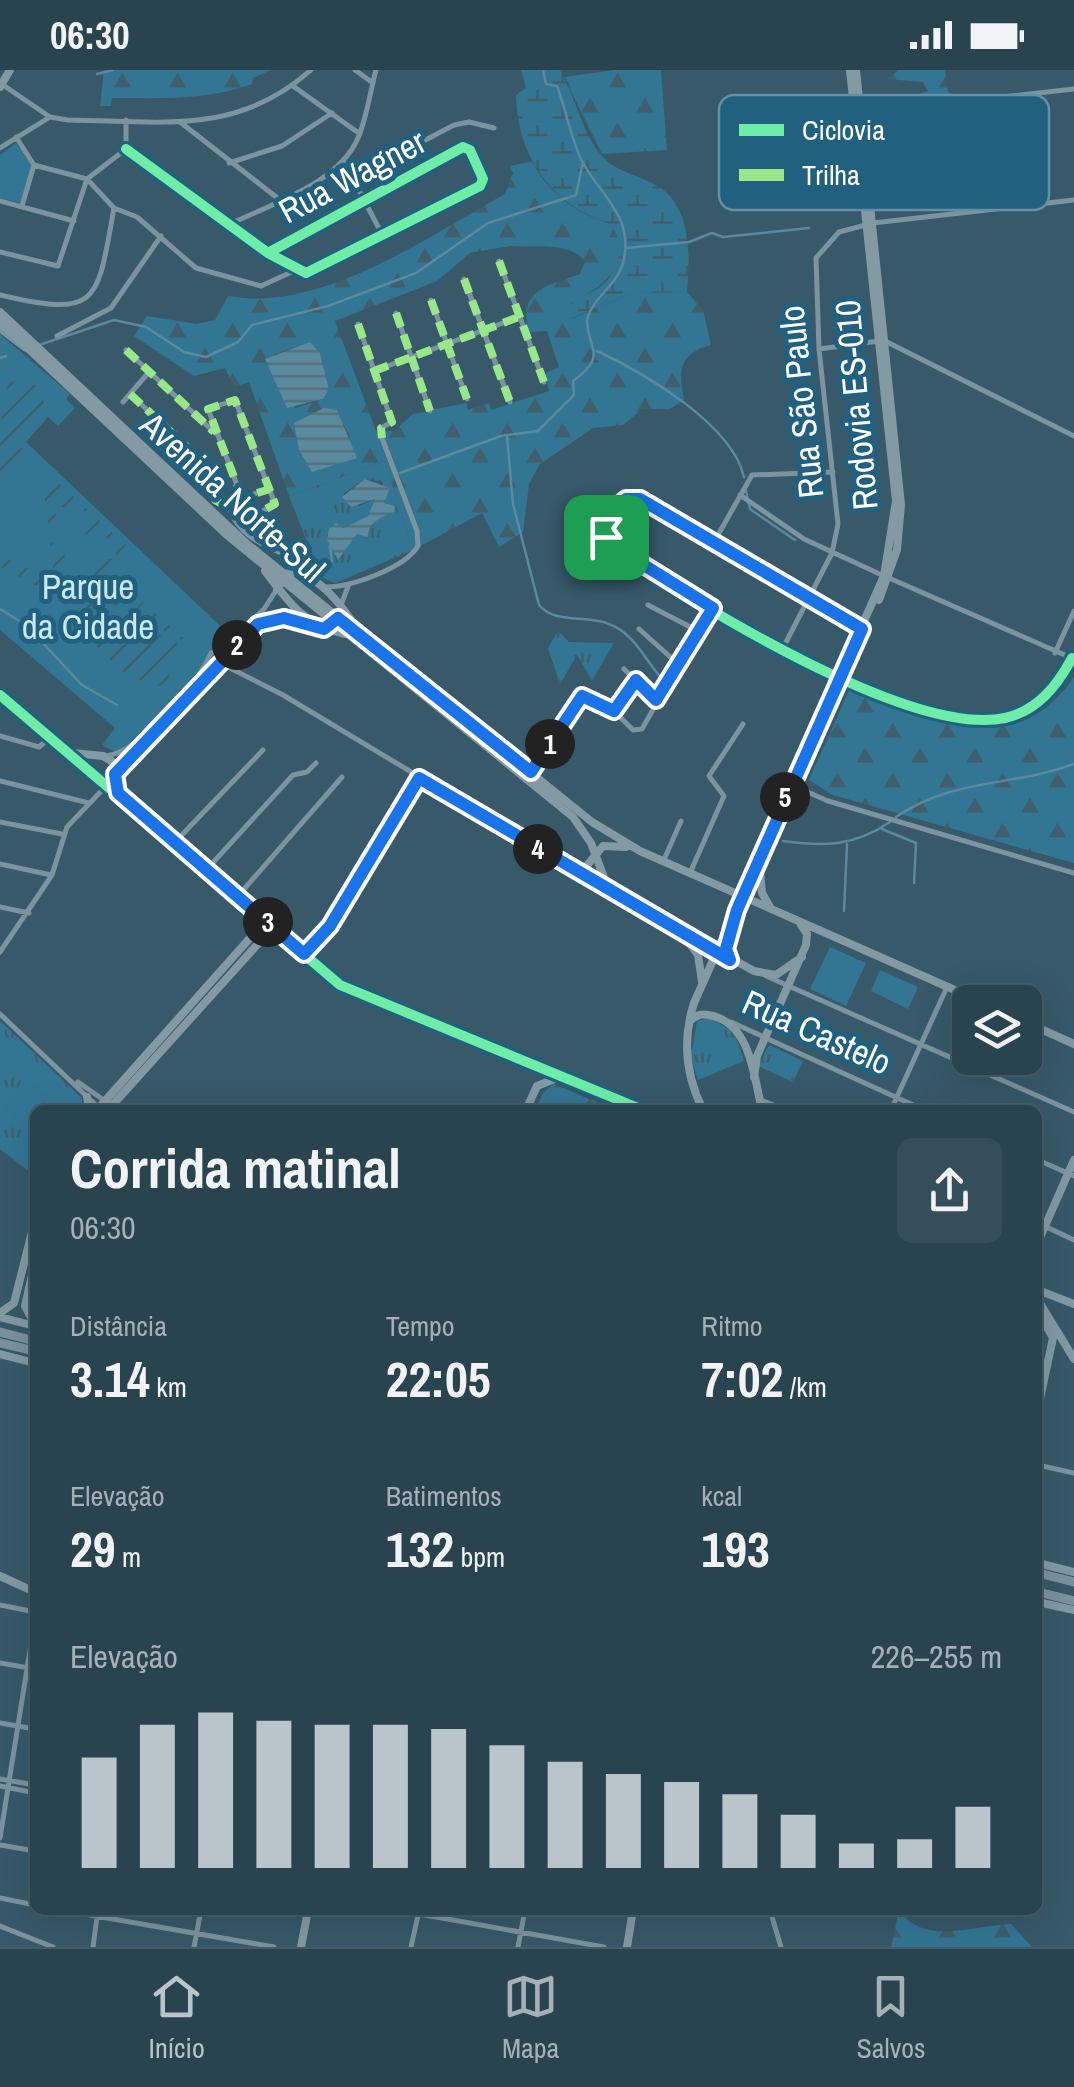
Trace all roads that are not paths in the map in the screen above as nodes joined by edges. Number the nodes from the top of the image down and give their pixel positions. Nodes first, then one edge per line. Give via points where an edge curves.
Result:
1 (10, 70) edge
2 (311, 70) edge
3 (355, 70) edge
4 (376, 70) edge
5 (853, 70) edge
6 (372, 83) junction
7 (1, 86) edge
8 (293, 86) junction
9 (1074, 90) edge
10 (856, 95) edge
11 (858, 95) edge
12 (1028, 95) edge
13 (332, 112) junction
14 (50, 116) junction
15 (126, 120) junction
16 (177, 120) junction
17 (494, 128) dead end
18 (360, 134) junction
19 (16, 137) junction
20 (0, 148) edge
21 (126, 149) junction
22 (343, 160) junction
23 (34, 164) junction
24 (230, 164) junction
25 (353, 178) junction
26 (87, 180) junction
27 (280, 200) junction
28 (364, 200) junction
29 (1074, 200) edge
30 (0, 201) edge
31 (1049, 203) edge
32 (22, 206) junction
33 (114, 208) junction
34 (868, 210) edge
35 (868, 210) edge
36 (989, 210) edge
37 (74, 221) junction
38 (230, 224) junction
39 (869, 224) junction
40 (161, 236) junction
41 (383, 236) junction
42 (0, 252) edge
43 (268, 253) junction
44 (499, 260) dead end
45 (296, 270) junction
46 (464, 279) dead end
47 (0, 295) edge
48 (430, 300) dead end
49 (0, 312) edge
50 (396, 313) dead end
51 (519, 318) junction
52 (358, 324) dead end
53 (0, 326) edge
54 (483, 331) junction
55 (58, 336) dead end
56 (882, 341) junction
57 (447, 344) junction
58 (819, 349) junction
59 (126, 350) dead end
60 (412, 357) junction
61 (374, 371) junction
62 (149, 372) junction
63 (544, 382) dead end
64 (130, 394) junction
65 (467, 399) dead end
66 (123, 402) dead end
67 (510, 402) dead end
68 (430, 411) dead end
69 (152, 415) junction
70 (211, 418) junction
71 (204, 423) junction
72 (142, 427) dead end
73 (176, 436) junction
74 (218, 436) junction
75 (1074, 436) edge
76 (165, 448) dead end
77 (199, 458) junction
78 (187, 469) dead end
79 (834, 472) junction
80 (270, 489) junction
81 (740, 496) junction
82 (239, 499) junction
83 (228, 502) junction
84 (260, 513) dead end
85 (240, 516) junction
86 (229, 522) junction
87 (250, 534) junction
88 (714, 542) junction
89 (250, 547) junction
90 (832, 553) junction
91 (258, 557) junction
92 (286, 557) junction
93 (886, 577) junction
94 (284, 578) junction
95 (352, 581) junction
96 (316, 583) junction
97 (810, 598) junction
98 (340, 604) junction
99 (648, 605) dead end
100 (713, 608) junction
101 (1074, 611) edge
102 (336, 621) junction
103 (314, 626) junction
104 (640, 628) dead end
105 (324, 629) junction
106 (695, 629) junction
107 (862, 629) junction
108 (349, 635) junction
109 (364, 638) junction
110 (782, 649) junction
111 (220, 651) junction
112 (1055, 652) junction
113 (1073, 659) edge
114 (208, 663) junction
115 (220, 663) junction
116 (677, 663) junction
117 (624, 668) dead end
118 (636, 680) junction
119 (841, 682) junction
120 (0, 695) edge
121 (656, 700) junction
122 (614, 711) junction
123 (743, 724) dead end
124 (0, 736) edge
125 (51, 737) junction
126 (65, 749) junction
127 (263, 750) dead end
128 (105, 756) junction
129 (316, 763) dead end
130 (531, 772) junction
131 (342, 777) dead end
132 (106, 778) junction
133 (419, 778) junction
134 (0, 781) edge
135 (796, 787) junction
136 (90, 801) junction
137 (681, 820) dead end
138 (0, 822) edge
139 (62, 834) junction
140 (176, 841) junction
141 (640, 851) junction
142 (595, 855) junction
143 (663, 862) junction
144 (0, 864) edge
145 (207, 869) junction
146 (1074, 873) edge
147 (580, 874) junction
148 (690, 874) junction
149 (52, 875) junction
150 (608, 891) junction
151 (238, 896) junction
152 (742, 898) junction
153 (0, 907) edge
154 (737, 910) junction
155 (772, 911) junction
156 (29, 913) junction
157 (795, 920) junction
158 (270, 923) junction
159 (681, 933) junction
160 (0, 952) edge
161 (717, 953) junction
162 (304, 954) junction
163 (802, 957) junction
164 (730, 960) junction
165 (754, 971) junction
166 (789, 986) junction
167 (701, 987) junction
168 (947, 987) junction
169 (952, 989) edge
170 (0, 1014) edge
171 (724, 1019) junction
172 (688, 1023) junction
173 (1042, 1030) edge
174 (765, 1039) junction
175 (1074, 1044) edge
176 (919, 1046) junction
177 (528, 1064) junction
178 (754, 1077) junction
179 (562, 1078) junction
180 (72, 1079) junction
181 (537, 1086) junction
182 (600, 1093) junction
183 (87, 1097) junction
184 (896, 1098) junction
185 (88, 1105) edge
186 (101, 1105) edge
187 (102, 1105) edge
188 (106, 1105) edge
189 (528, 1105) edge
190 (611, 1105) edge
191 (631, 1105) edge
192 (698, 1105) edge
193 (761, 1105) edge
194 (893, 1105) edge
195 (912, 1105) edge
196 (1074, 1112) edge
197 (1074, 1160) edge
198 (1042, 1162) edge
199 (1071, 1175) edge
200 (1042, 1223) edge
201 (1042, 1225) edge
202 (30, 1240) edge
203 (1074, 1240) edge
204 (30, 1286) edge
205 (1042, 1291) edge
206 (1062, 1298) junction
207 (1042, 1303) edge
208 (1074, 1304) edge
209 (1042, 1309) edge
210 (1042, 1311) edge
211 (30, 1314) edge
212 (0, 1315) edge
213 (30, 1324) edge
214 (0, 1332) edge
215 (30, 1339) edge
216 (0, 1343) edge
217 (30, 1350) edge
218 (0, 1354) edge
219 (1049, 1360) junction
220 (1074, 1360) edge
221 (30, 1362) edge
222 (1042, 1391) edge
223 (1042, 1466) edge
224 (1073, 1471) edge
225 (1042, 1564) edge
226 (1074, 1572) edge
227 (1042, 1575) edge
228 (0, 1576) edge
229 (1074, 1582) edge
230 (30, 1590) edge
231 (1042, 1593) edge
232 (1074, 1601) edge
233 (1042, 1603) edge
234 (0, 1606) edge
235 (1074, 1610) edge
236 (30, 1615) edge
237 (30, 1648) edge
238 (0, 1662) edge
239 (27, 1667) junction
240 (30, 1667) edge
241 (0, 1723) edge
242 (19, 1727) junction
243 (30, 1728) edge
244 (0, 1783) edge
245 (11, 1784) junction
246 (30, 1785) edge
247 (30, 1791) edge
248 (0, 1842) edge
249 (30, 1850) edge
250 (0, 1898) edge
251 (30, 1904) edge
252 (98, 1915) edge
253 (103, 1915) edge
254 (200, 1915) edge
255 (307, 1915) edge
256 (417, 1915) edge
257 (433, 1915) edge
258 (524, 1915) edge
259 (632, 1915) edge
260 (772, 1915) edge
261 (0, 1926) edge
262 (197, 1933) junction
263 (521, 1933) junction
264 (53, 1947) edge
265 (93, 1947) edge
266 (194, 1947) edge
267 (274, 1947) edge
268 (301, 1947) edge
269 (411, 1947) edge
270 (518, 1947) edge
271 (604, 1947) edge
272 (627, 1947) edge
273 (781, 1947) edge

1 - 7 main road
2 - 8 street
3 - 6 street
4 - 6 street
5 - 10 main road, Rodovia ES-010
5 - 11 main road, Rodovia ES-010
6 - 18 street
7 - 14 street
8 - 13 street
8 - 16 street via 250,112
9 - 12 street
13 - 18 street
13 - 24 street via 282,146
14 - 15 street
14 - 19 street
15 - 16 street
15 - 21 street
16 - 24 street
17 - 25 street via 454,125
18 - 22 street
19 - 20 street
19 - 23 street
21 - 26 street
21 - 38 street
22 - 25 street
22 - 27 street
23 - 26 street
23 - 32 street
24 - 27 street
25 - 28 street
26 - 33 street
26 - 37 street
27 - 38 street
28 - 41 street
28 - 41 street, Rua Wagner via 470,150 482,184
28 - 43 street, Rua Wagner
29 - 31 street
30 - 32 street
32 - 37 street
33 - 40 street
33 - 47 street via 102,268 86,297 54,308
34 - 39 main road, Rodovia ES-010
35 - 39 main road, Rodovia ES-010
36 - 39 street
37 - 42 street via 58,266
38 - 43 street
39 - 56 main road, Rodovia ES-010
39 - 58 street, Rua São Paulo via 839,232 816,258
40 - 45 street via 196,268 237,282 266,285
40 - 55 street via 112,308
41 - 45 street via 315,271
43 - 45 street
44 - 51 street
46 - 54 street
48 - 57 street
49 - 86 main road, Avenida Norte-Sul
50 - 60 street
51 - 54 street
51 - 63 street
52 - 61 street
53 - 91 main road, Avenida Norte-Sul
54 - 57 street
54 - 67 street
56 - 58 street
56 - 75 street
56 - 93 main road, Rodovia ES-010 via 901,505
57 - 60 street
57 - 65 street
58 - 79 street, Rua São Paulo
59 - 62 street
60 - 61 street
60 - 68 street
61 - 95 street via 392,422 381,428 382,438 418,546 408,558
62 - 64 street
62 - 71 street
64 - 66 street
64 - 69 street
69 - 72 street
69 - 73 street
70 - 71 street
70 - 74 street
70 - 80 street via 208,409 235,400
71 - 74 street
73 - 76 street
73 - 77 street
74 - 82 street
77 - 78 street
77 - 83 street via 215,500
79 - 81 street via 752,475
79 - 90 street, Rua São Paulo via 838,524
80 - 82 street
80 - 84 street via 274,506
81 - 88 street
81 - 90 street
82 - 83 street
82 - 85 street
83 - 86 street
85 - 86 street
85 - 87 street
86 - 87 street
86 - 89 main road, Avenida Norte-Sul
87 - 89 main road
87 - 92 street
88 - 97 street
88 - 100 street via 633,498 611,508 604,524 615,548
89 - 91 main road, Avenida Norte-Sul
90 - 93 street
90 - 97 street, Rua São Paulo
91 - 94 main road, Avenida Norte-Sul
91 - 94 main road
92 - 94 street via 294,562
92 - 96 street via 306,565
93 - 107 main road, Rodovia ES-010
93 - 112 street
93 - 119 main road, Rodovia ES-010
94 - 96 main road
94 - 102 main road, Avenida Norte-Sul
94 - 103 main road via 285,602
94 - 111 street via 264,609
95 - 96 street
95 - 98 street
96 - 98 main road
97 - 107 street
97 - 110 street, Rua São Paulo
98 - 102 main road
98 - 109 main road
99 - 106 street
100 - 106 street
100 - 110 street
101 - 112 street
102 - 105 main road
102 - 108 main road, Avenida Norte-Sul
102 - 109 main road, Avenida Norte-Sul
103 - 105 main road
103 - 115 street via 284,618 263,622
104 - 116 street
105 - 108 main road
106 - 116 street
107 - 119 main road, Rodovia ES-010
108 - 142 main road, Avenida Norte-Sul via 568,812
109 - 130 main road, Avenida Norte-Sul
110 - 119 street
111 - 114 street
111 - 115 street
112 - 113 street
113 - 119 street via 1045,696 1004,718 968,719
114 - 115 street
114 - 128 street via 130,750
115 - 132 street
115 - 133 street
116 - 121 street
117 - 118 street
118 - 121 street
118 - 122 street
119 - 135 main road, Rodovia ES-010
119 - 152 main road, Rodovia ES-010
120 - 125 main road
121 - 122 street via 642,729 633,730
122 - 130 street via 582,696
123 - 148 street via 709,776 724,796
124 - 125 street via 39,747
125 - 126 main road
126 - 128 main road
126 - 132 main road
127 - 140 street
128 - 132 main road via 116,764
128 - 132 main road via 94,763
129 - 145 street via 294,775
130 - 141 main road, Avenida Norte-Sul
131 - 151 street
132 - 136 street
132 - 140 main road
133 - 147 street
133 - 162 street via 330,926
134 - 136 street
135 - 146 street
135 - 155 main road, Rodovia ES-010 via 760,871
136 - 139 street
137 - 143 street
138 - 139 street
139 - 149 street
140 - 145 main road
141 - 142 main road via 609,844
141 - 143 main road, Avenida Norte-Sul
142 - 147 main road
142 - 150 main road, Avenida Norte-Sul
143 - 148 main road, Avenida Norte-Sul
144 - 149 street
145 - 151 main road
147 - 150 street
148 - 152 main road, Avenida Norte-Sul
149 - 156 street
150 - 159 main road
151 - 158 main road
152 - 154 main road, Rodovia ES-010
152 - 155 main road
153 - 156 street
154 - 161 main road, Rodovia ES-010
154 - 164 main road via 726,949
155 - 157 main road
156 - 160 street
157 - 163 main road via 807,934
157 - 168 main road
158 - 162 main road
158 - 188 main road
159 - 161 main road
159 - 167 main road via 698,955
161 - 164 main road
161 - 167 main road, Rodovia ES-010
162 - 177 main road via 350,990
163 - 165 main road via 776,975
163 - 166 main road
164 - 165 main road
165 - 166 street
166 - 174 main road
166 - 176 street
167 - 172 main road, Rodovia ES-010
168 - 169 main road
168 - 176 street
170 - 180 street
171 - 172 main road, Rua Castelo via 701,1014
171 - 174 street, Rua Castelo
171 - 178 main road via 741,1035
172 - 192 main road, Rodovia ES-010
173 - 175 main road
174 - 178 main road
174 - 184 street, Rua Castelo
176 - 184 street
176 - 196 street
177 - 179 main road
177 - 181 main road
178 - 193 main road
179 - 181 main road
179 - 182 main road
180 - 183 street
180 - 187 street
181 - 189 main road
182 - 190 main road
182 - 191 main road
183 - 185 main road
183 - 186 street
184 - 194 street
184 - 195 street, Rua Castelo
197 - 199 main road
198 - 199 street
199 - 200 main road
201 - 203 street
202 - 212 main road via 14,1302
204 - 211 main road
205 - 206 main road
206 - 207 main road
206 - 208 main road
209 - 220 main road
210 - 219 main road via 1053,1338
212 - 213 main road
214 - 215 main road
216 - 217 main road
218 - 221 main road
219 - 220 main road via 1060,1353
219 - 222 main road
223 - 224 street
225 - 226 main road
227 - 229 main road
228 - 230 main road
231 - 232 main road
233 - 235 main road
234 - 236 street
237 - 239 street
238 - 239 street
239 - 240 street
239 - 242 street
241 - 242 street
242 - 243 street
242 - 245 street
244 - 245 street
245 - 246 street
245 - 247 street
245 - 248 street
248 - 249 street
250 - 251 street
252 - 265 street
253 - 262 street
254 - 262 street
255 - 268 main road
256 - 269 street
257 - 263 street
258 - 263 street
259 - 272 main road
260 - 273 street
261 - 264 street
262 - 266 street
262 - 267 street
263 - 270 street
263 - 271 street

